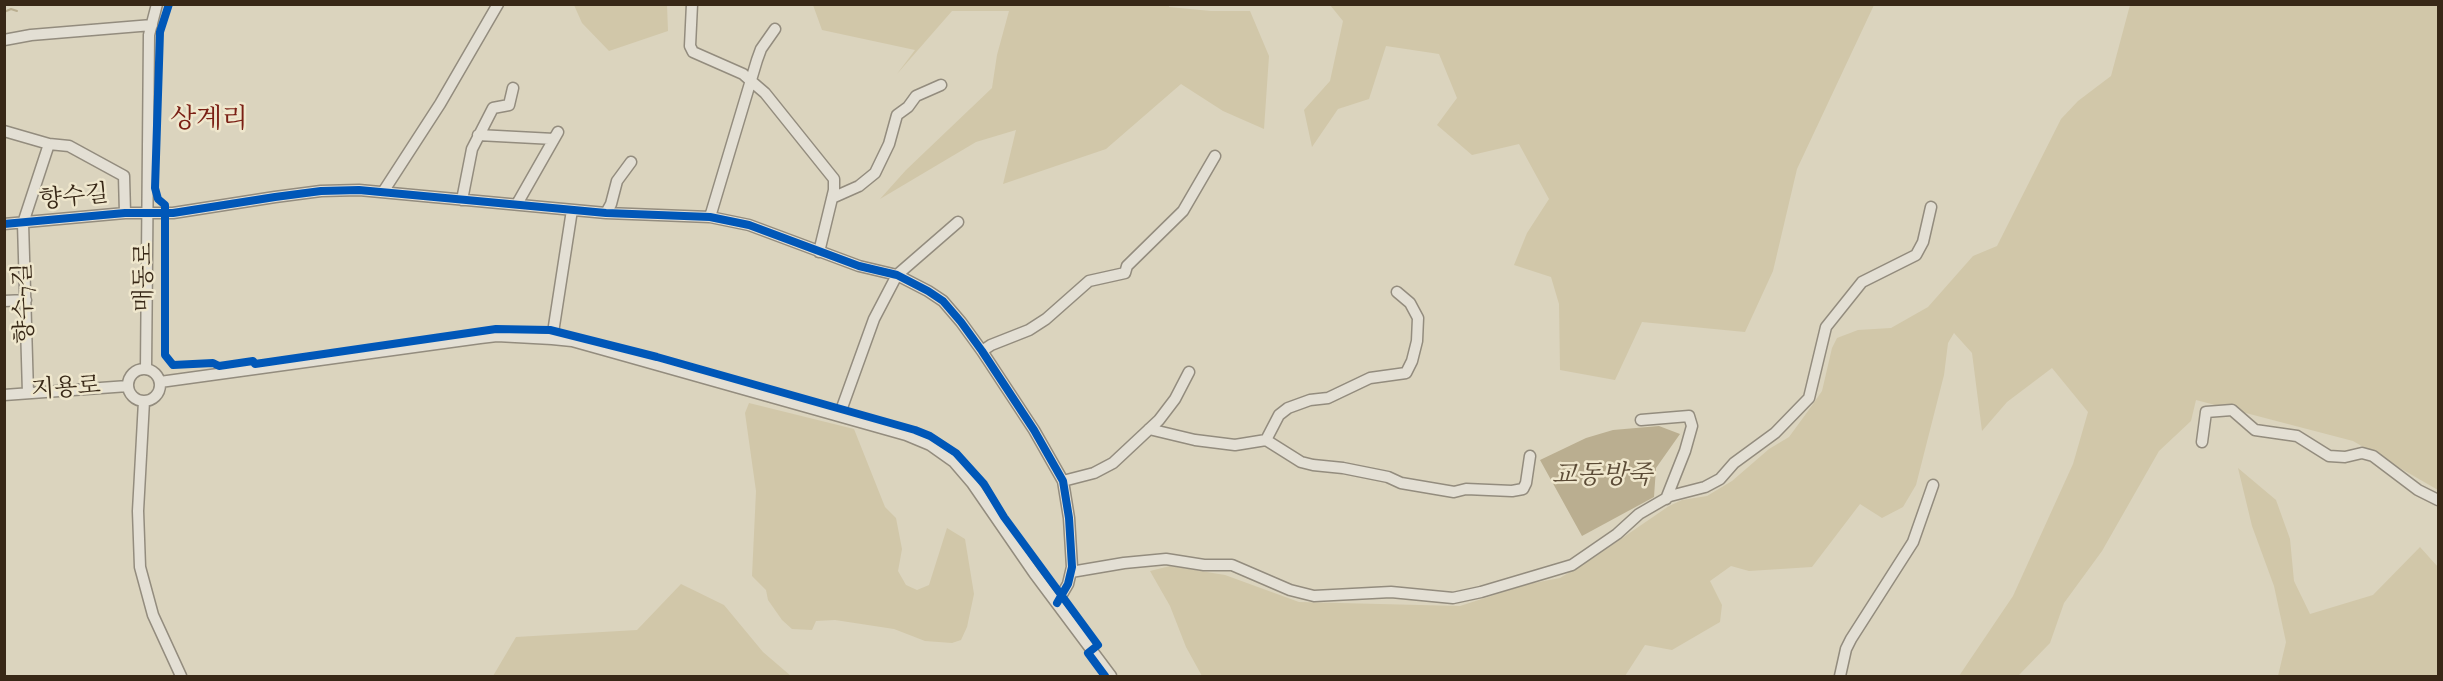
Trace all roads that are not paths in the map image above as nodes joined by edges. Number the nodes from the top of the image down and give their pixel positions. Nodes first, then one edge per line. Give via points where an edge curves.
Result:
1 (157, 4) edge
2 (498, 4) edge
3 (692, 4) edge
4 (152, 25) junction
5 (775, 29) dead end
6 (4, 40) edge
7 (751, 81) junction
8 (940, 85) dead end
9 (513, 88) dead end
10 (4, 131) edge
11 (478, 135) junction
12 (49, 144) junction
13 (1215, 156) dead end
14 (631, 162) dead end
15 (383, 192) junction
16 (832, 198) junction
17 (462, 200) junction
18 (518, 204) junction
19 (1931, 207) dead end
20 (572, 210) junction
21 (147, 212) junction
22 (125, 213) junction
23 (606, 213) junction
24 (710, 217) junction
25 (958, 222) dead end
26 (4, 224) edge
27 (23, 224) junction
28 (819, 252) junction
29 (897, 275) junction
30 (1397, 292) dead end
31 (26, 300) junction
32 (4, 301) edge
33 (552, 339) junction
34 (982, 351) junction
35 (146, 369) junction
36 (1190, 372) dead end
37 (160, 382) junction
38 (128, 386) junction
39 (28, 393) junction
40 (4, 395) edge
41 (144, 401) junction
42 (839, 416) junction
43 (1641, 420) dead end
44 (1149, 429) junction
45 (1266, 440) junction
46 (2202, 442) dead end
47 (1530, 456) dead end
48 (1063, 481) junction
49 (1933, 485) dead end
50 (1666, 499) junction
51 (2439, 500) edge
52 (1071, 572) junction
53 (1057, 603) junction
54 (181, 676) edge
55 (1111, 676) edge
56 (1840, 676) edge

1 - 4 street, 매동로
2 - 15 street
3 - 7 street via 693,52
4 - 6 street via 31,34
4 - 21 street, 매동로
5 - 7 street via 761,49
7 - 16 street via 834,179
7 - 24 street
8 - 16 street via 916,96 897,115 875,173 860,186
9 - 11 street via 509,105 493,108
10 - 12 street
11 - 17 street
11 - 18 street via 556,136
12 - 22 street via 69,146 124,176
12 - 27 street, 향수7길
13 - 34 street via 1183,211 1127,266 1125,273 1089,281 1046,319
14 - 23 street via 617,181
15 - 17 street, 향수길
15 - 21 street, 향수길 via 321,191 173,213
16 - 28 street
17 - 18 street, 향수길
18 - 20 street, 향수길
19 - 50 street via 1916,255 1862,282 1826,327 1809,398 1720,479
20 - 23 street, 향수길
20 - 33 street
21 - 22 street, 향수길
21 - 35 street, 매동로
22 - 27 street, 향수길
23 - 24 street, 향수길
24 - 28 street, 향수길 via 749,225
25 - 29 street
26 - 27 street, 향수길
27 - 31 street, 향수7길
28 - 29 street, 향수길
29 - 34 street, 향수길 via 943,301
29 - 42 street via 874,319
30 - 45 street via 1410,303 1418,318 1417,341 1406,373 1370,378 1328,398 1288,408
31 - 32 street
31 - 39 street, 향수7길
33 - 37 street via 497,336
33 - 42 street via 572,341
34 - 48 street, 향수길
35 - 37 street
35 - 38 street via 133,374
36 - 44 street via 1175,399
37 - 41 street via 158,393
38 - 39 street, 지용로
38 - 41 street via 134,397
39 - 40 street, 지용로
41 - 54 street via 138,511 140,567 153,615
42 - 53 street via 906,435 954,462
43 - 50 street via 1689,416 1692,426
44 - 45 street via 1235,445
44 - 48 street via 1113,463
45 - 47 street via 1300,462 1454,492 1523,489
46 - 51 street via 2206,412 2232,410 2255,430 2297,436 2329,456 2373,456 2418,490
48 - 52 street
49 - 56 street via 1913,542 1851,639
50 - 52 street via 1639,514 1572,565 1453,598 1391,592 1314,596 1232,565 1166,559
52 - 53 street
53 - 55 street

